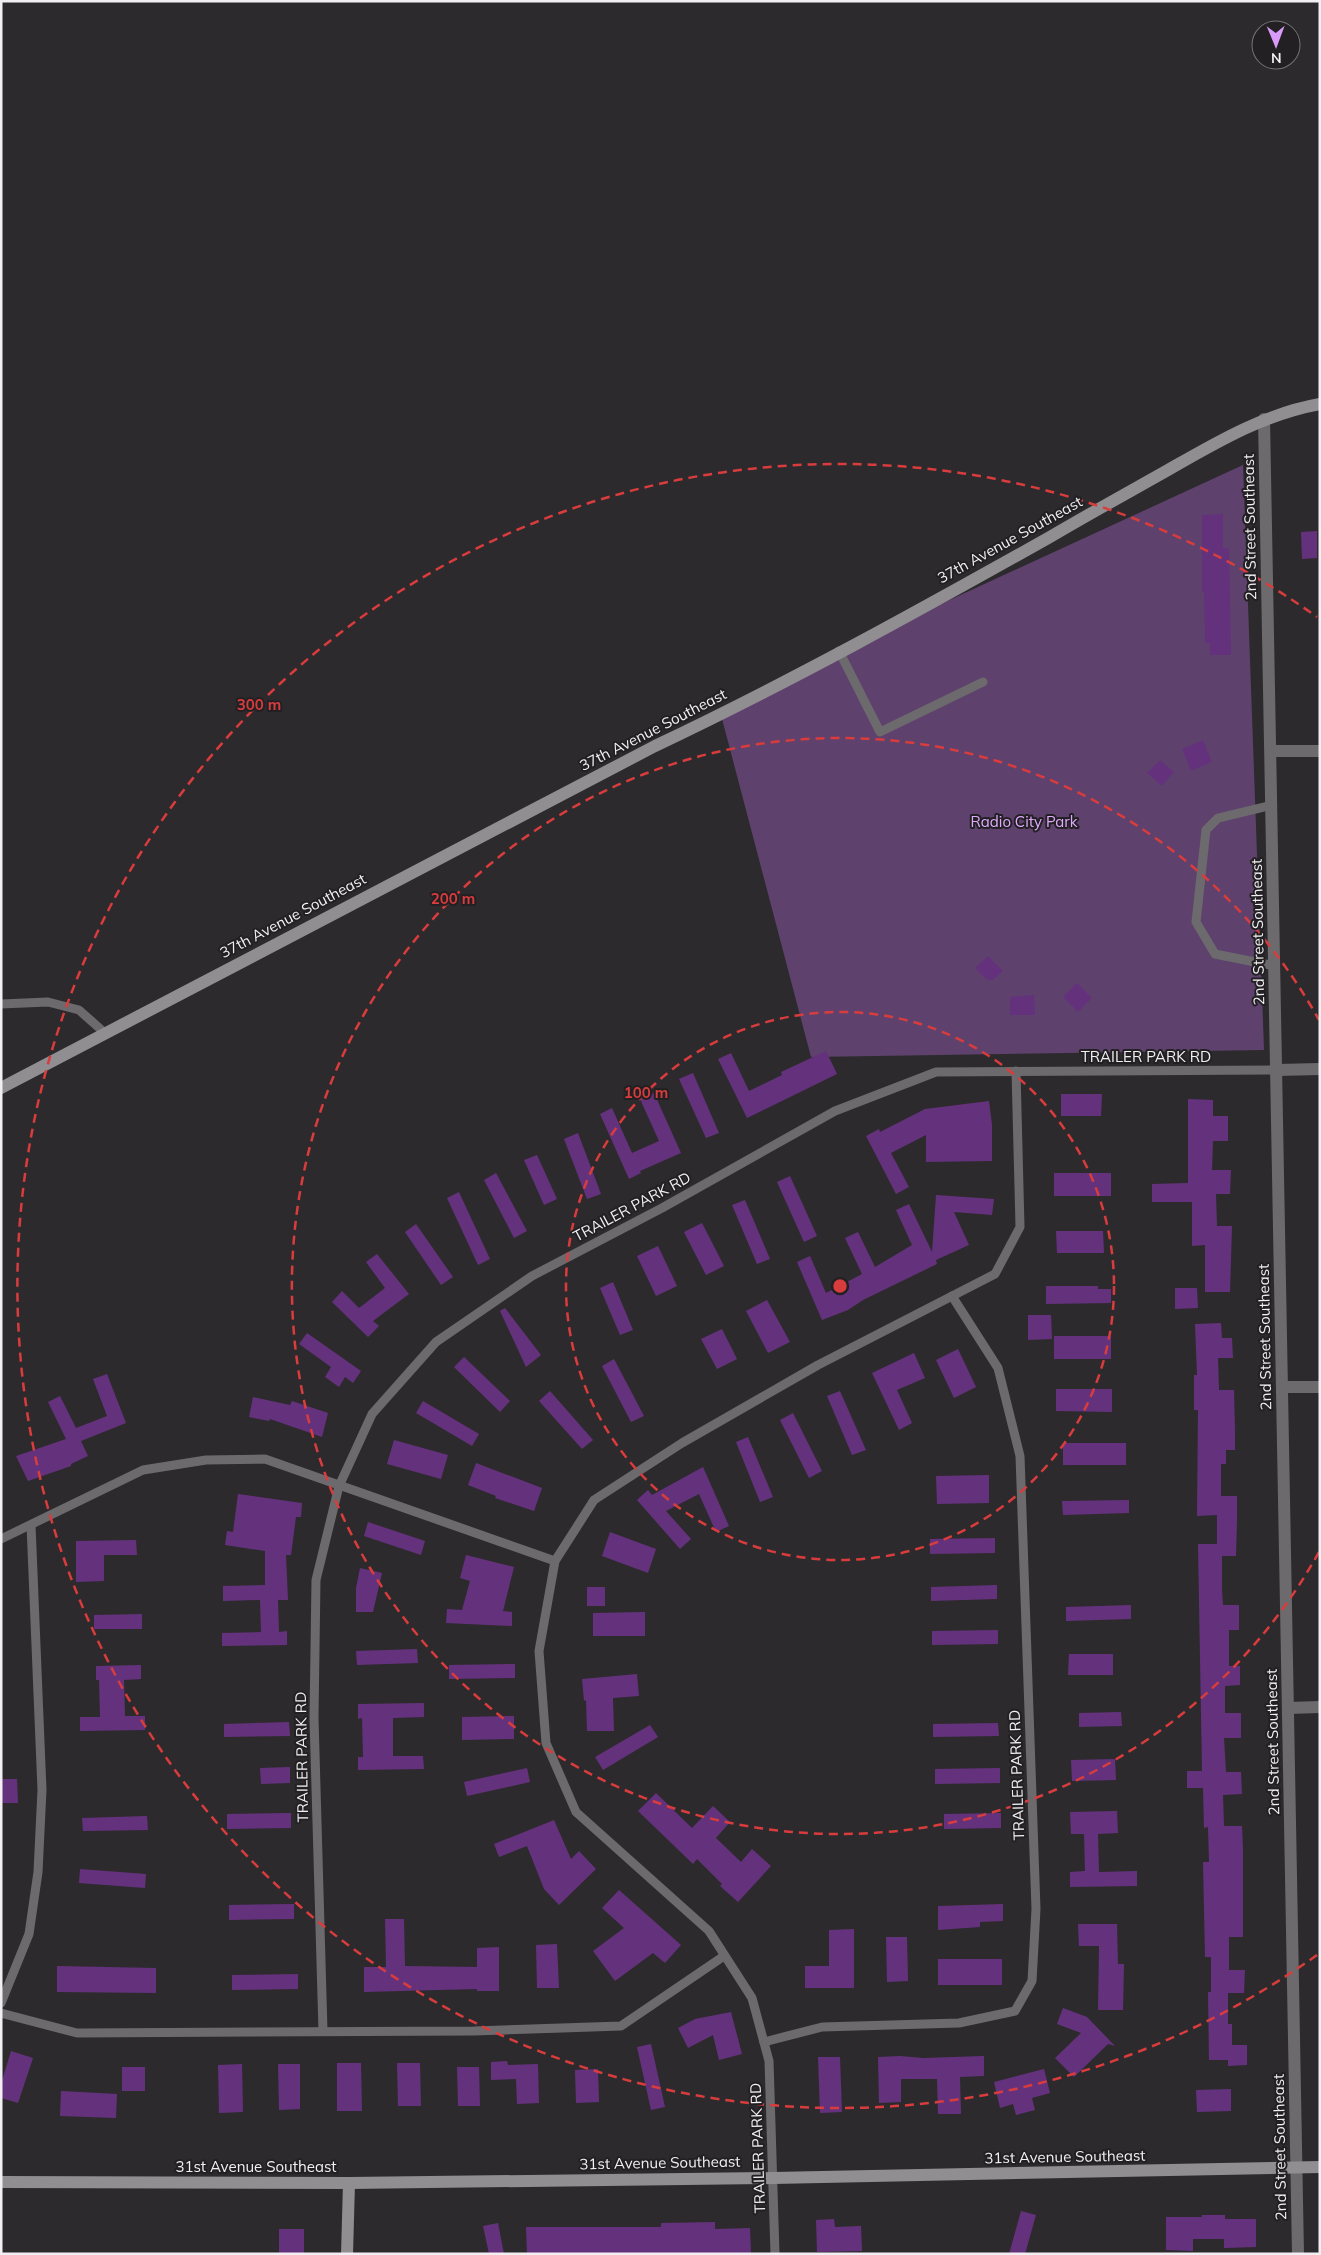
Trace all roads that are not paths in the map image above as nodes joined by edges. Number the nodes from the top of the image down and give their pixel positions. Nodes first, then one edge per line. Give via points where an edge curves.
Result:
1 (1320, 404) edge
2 (1264, 419) junction
3 (839, 652) junction
4 (983, 682) dead end
5 (1271, 751) junction
6 (1320, 751) edge
7 (1272, 804) junction
8 (1275, 966) junction
9 (1, 1004) edge
10 (106, 1034) junction
11 (1320, 1069) edge
12 (1277, 1070) junction
13 (1016, 1071) junction
14 (1, 1088) edge
15 (952, 1296) junction
16 (1282, 1387) junction
17 (1320, 1387) edge
18 (339, 1486) junction
19 (31, 1525) junction
20 (1, 1539) edge
21 (555, 1561) junction
22 (1320, 1707) edge
23 (1288, 1708) junction
24 (724, 1956) junction
25 (1, 2003) edge
26 (1, 2013) edge
27 (323, 2031) junction
28 (764, 2042) junction
29 (1320, 2167) edge
30 (1296, 2168) junction
31 (773, 2178) junction
32 (1, 2182) edge
33 (349, 2183) junction
34 (347, 2254) edge
35 (775, 2254) edge
36 (1298, 2254) edge

1 - 2 street, 37th Avenue Southeast
2 - 3 street, 37th Avenue Southeast
2 - 5 street, 2nd Street Southeast
3 - 4 lane via 880,732
3 - 10 street, 37th Avenue Southeast
5 - 6 street
5 - 7 street, 2nd Street Southeast
7 - 8 street, 2nd Street Southeast
7 - 8 lane via 1218,818 1206,830 1196,922 1215,954
8 - 12 street, 2nd Street Southeast
9 - 10 lane via 48,1002 79,1010
10 - 14 street, 37th Avenue Southeast
11 - 12 street
12 - 13 lane, TRAILER PARK RD
12 - 16 street, 2nd Street Southeast
13 - 15 lane, TRAILER PARK RD via 1020,1227 995,1274
13 - 18 lane, TRAILER PARK RD via 936,1072 835,1111 532,1276 436,1342 372,1414
15 - 21 lane, TRAILER PARK RD via 809,1370 682,1443 594,1500
15 - 28 lane, TRAILER PARK RD via 998,1368 1020,1456 1036,1908 1032,1981 1015,2011 959,2023 822,2028
16 - 17 street
16 - 23 street, 2nd Street Southeast
18 - 19 lane via 265,1459 206,1460 142,1470
18 - 21 lane
18 - 27 lane, TRAILER PARK RD via 316,1580 314,1718
19 - 20 lane
19 - 25 lane via 42,1790 38,1872 29,1934
21 - 24 lane, TRAILER PARK RD via 539,1651 546,1743 576,1812 709,1931
22 - 23 street
23 - 30 street, 2nd Street Southeast
24 - 27 lane via 621,2026 474,2031
24 - 28 lane, TRAILER PARK RD via 752,1998
26 - 27 lane via 77,2034
28 - 31 lane, TRAILER PARK RD via 769,2061
29 - 30 street, 31st Avenue Southeast
30 - 31 street, 31st Avenue Southeast
30 - 36 street, 2nd Street Southeast
31 - 33 street, 31st Avenue Southeast
31 - 35 lane, TRAILER PARK RD
32 - 33 street, 31st Avenue Southeast
33 - 34 street

